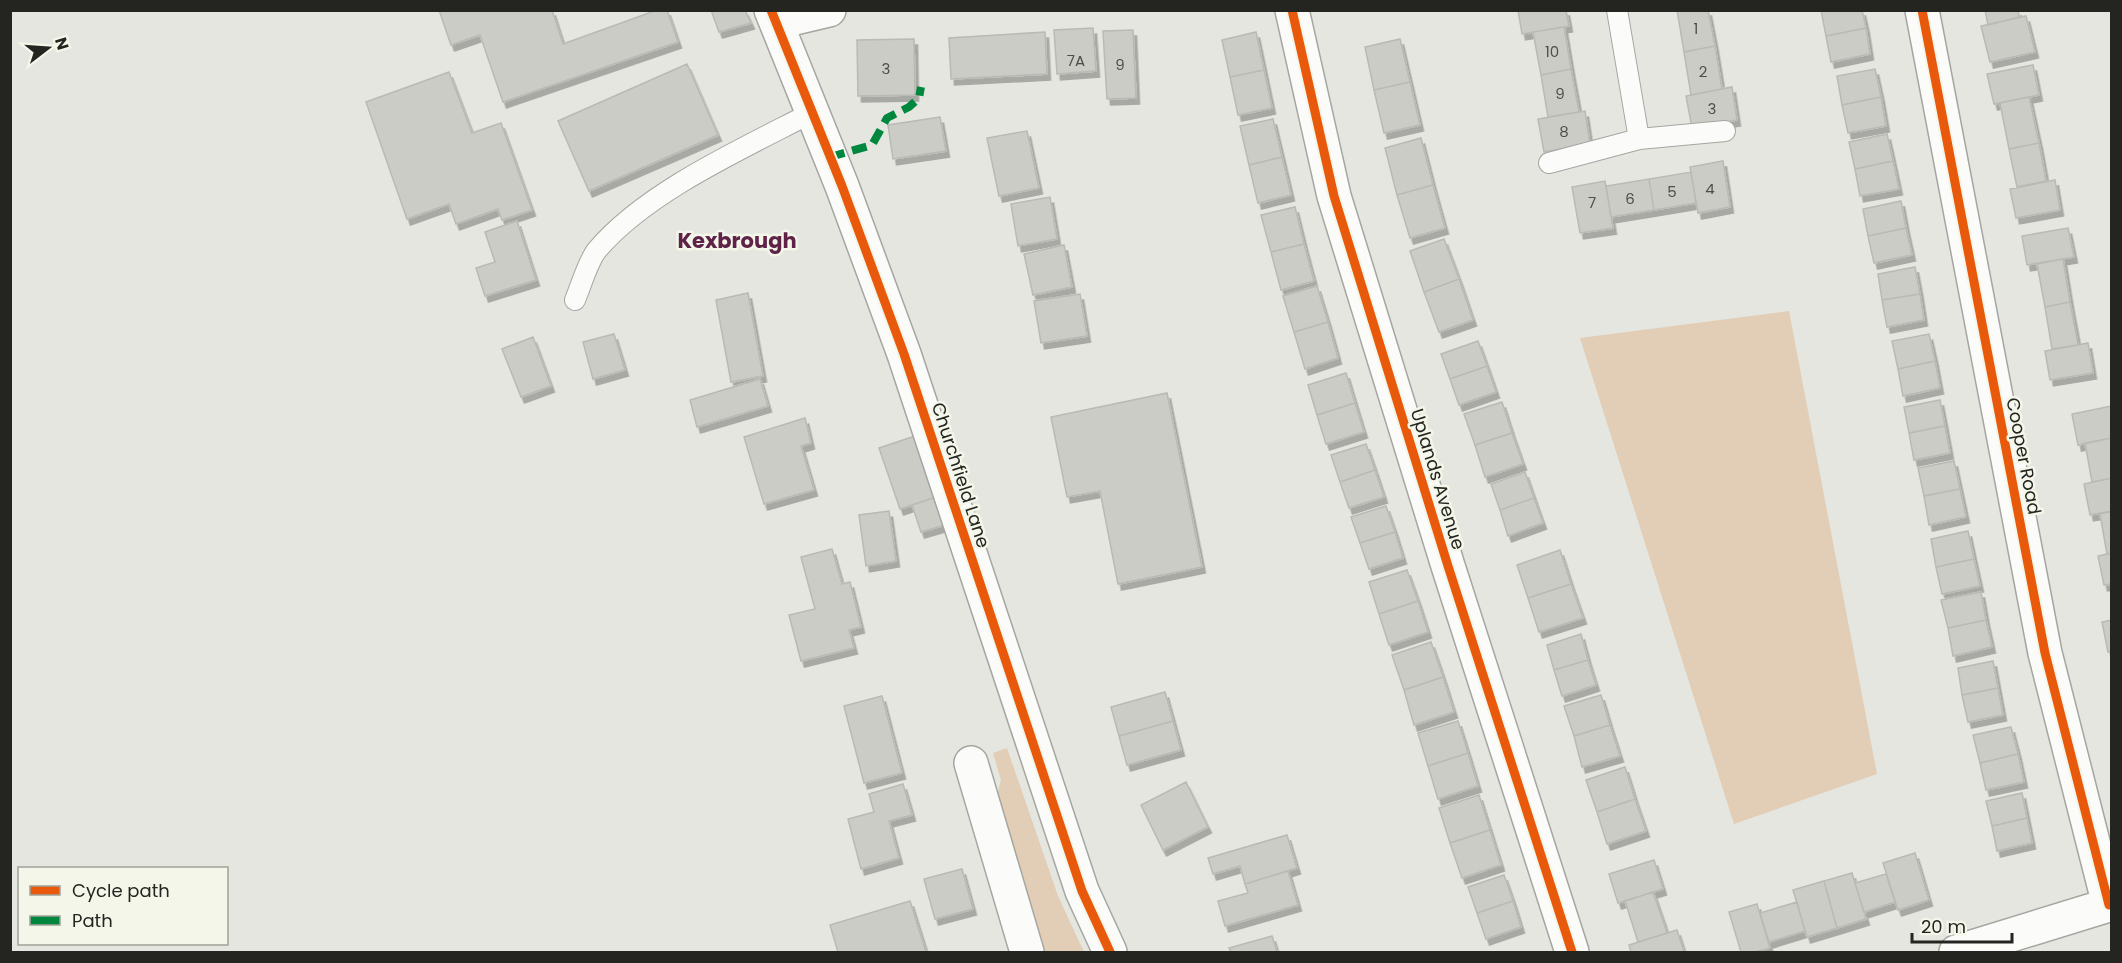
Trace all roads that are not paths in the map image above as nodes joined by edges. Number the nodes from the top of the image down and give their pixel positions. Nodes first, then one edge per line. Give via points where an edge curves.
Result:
1 (829, 10) edge
2 (1292, 10) edge
3 (1617, 10) edge
4 (1922, 10) edge
5 (774, 18) edge
6 (813, 112) junction
7 (1725, 130) dead end
8 (1640, 139) junction
9 (1549, 163) dead end
10 (575, 300) dead end
11 (970, 763) dead end
12 (2110, 905) edge
13 (1027, 952) edge
14 (1110, 952) edge
15 (1572, 952) edge
16 (1956, 952) edge

1 - 5 street via 795,18
2 - 15 street, Uplands Avenue via 1338,207
3 - 8 lane
4 - 12 street, Cooper Road via 2045,653
5 - 6 street, Churchfield Lane
6 - 10 lane via 695,175 637,212 595,251
6 - 14 street, Churchfield Lane via 904,354 1082,891
7 - 8 lane
8 - 9 lane
11 - 13 street
12 - 16 street

